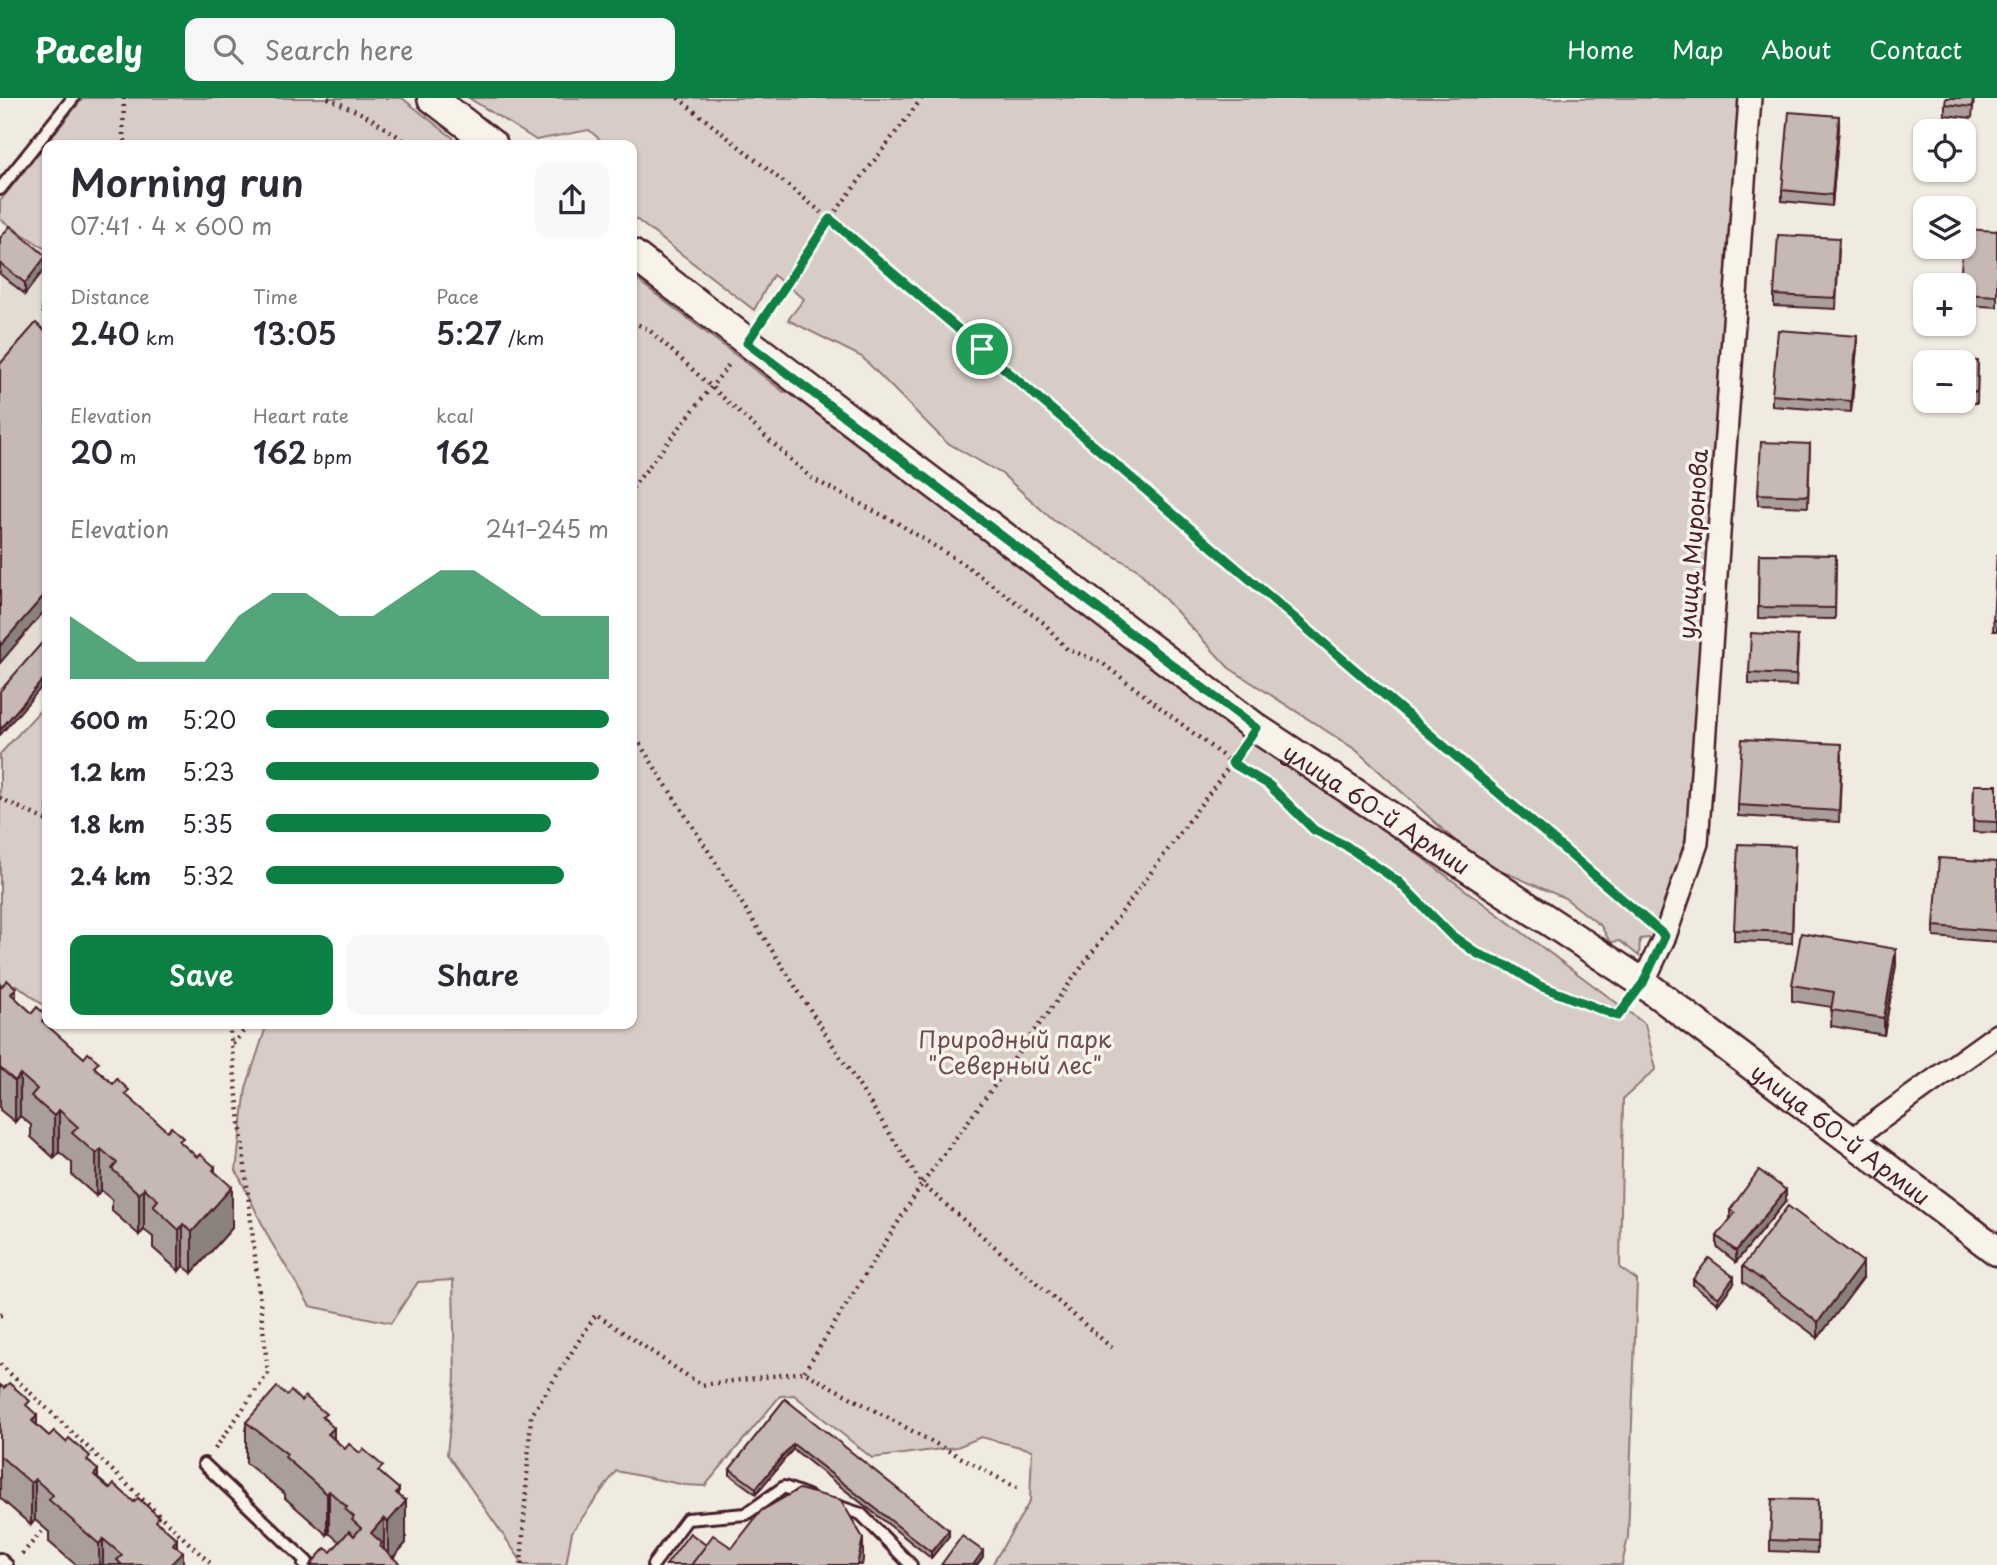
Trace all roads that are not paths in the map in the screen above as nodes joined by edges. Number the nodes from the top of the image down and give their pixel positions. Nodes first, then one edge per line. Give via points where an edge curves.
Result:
1 (73, 98) edge
2 (432, 98) edge
3 (1750, 98) edge
4 (487, 140) edge
5 (0, 189) edge
6 (637, 258) edge
7 (1643, 983) junction
8 (1997, 1035) edge
9 (1851, 1140) junction
10 (1997, 1251) edge
11 (204, 1464) road end
12 (0, 1559) edge
13 (7, 1565) edge
14 (304, 1565) edge
15 (653, 1565) edge
16 (911, 1565) edge

1 - 5 lane
2 - 4 street
3 - 7 street, улица Миронова via 1697,843 1665,936
6 - 7 street, улица 60-й Армии via 1256,728
7 - 9 street, улица 60-й Армии
8 - 9 street
9 - 10 street, улица 60-й Армии
11 - 14 lane via 307,1562
12 - 13 lane
15 - 16 lane via 687,1519 746,1514 784,1487 860,1514

